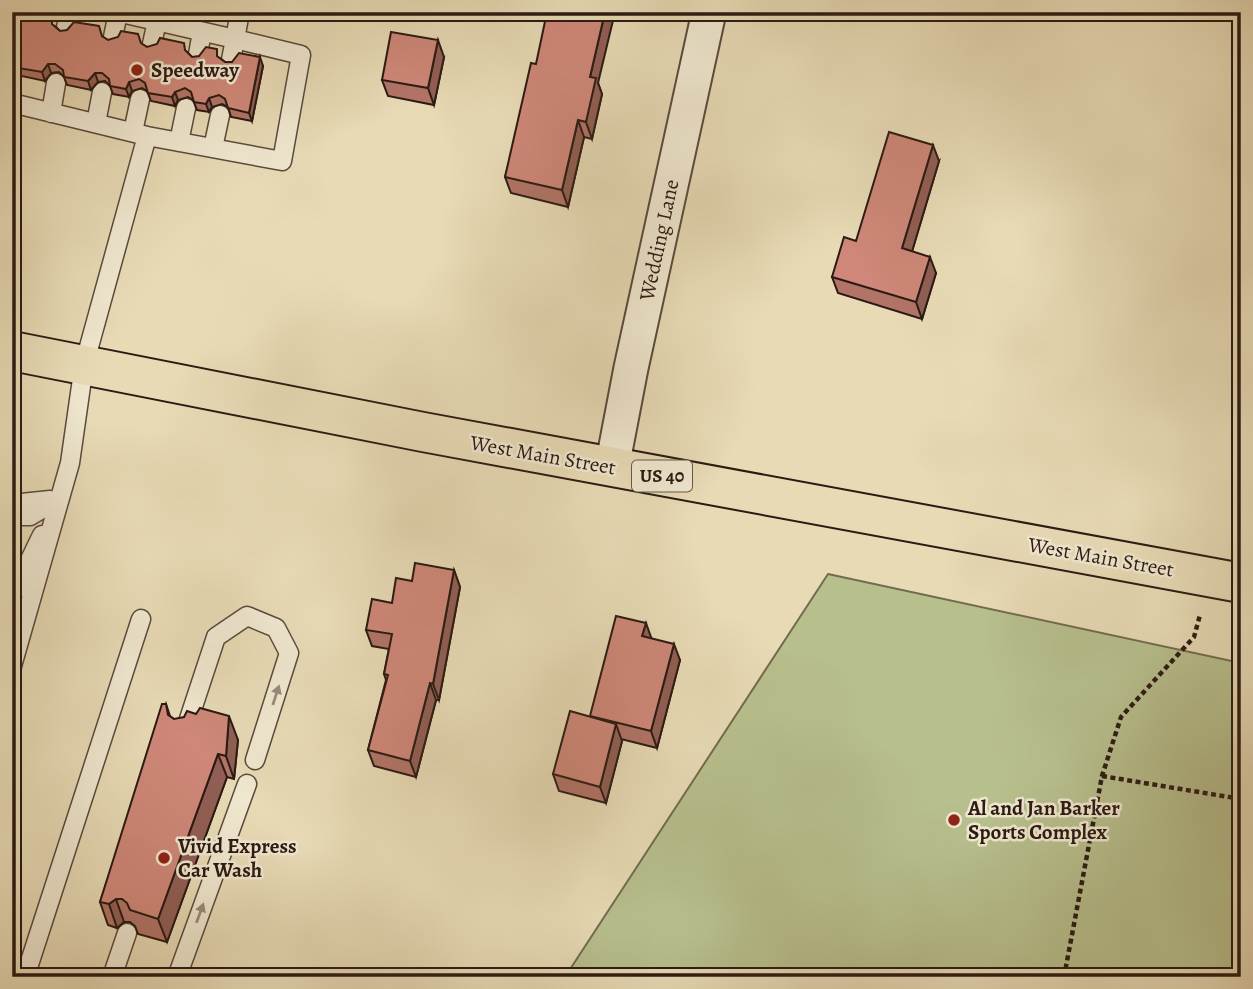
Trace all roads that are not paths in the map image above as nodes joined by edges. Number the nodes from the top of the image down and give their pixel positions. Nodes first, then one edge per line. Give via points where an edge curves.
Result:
1 (118, 12) edge
2 (240, 12) edge
3 (709, 12) edge
4 (157, 21) junction
5 (202, 32) junction
6 (113, 37) edge
7 (235, 39) junction
8 (152, 44) edge
9 (198, 54) edge
10 (231, 60) edge
11 (56, 83) dead end
12 (102, 92) dead end
13 (140, 99) dead end
14 (12, 103) edge
15 (186, 108) dead end
16 (51, 113) junction
17 (220, 115) dead end
18 (96, 123) junction
19 (140, 134) junction
20 (179, 142) junction
21 (214, 148) junction
22 (12, 351) edge
23 (84, 365) junction
24 (612, 467) junction
25 (60, 498) junction
26 (12, 504) edge
27 (12, 516) edge
28 (1225, 580) edge
29 (12, 597) edge
30 (141, 619) dead end
31 (12, 666) edge
32 (185, 731) edge
33 (255, 760) dead end
34 (247, 784) dead end
35 (127, 933) edge
36 (24, 977) edge
37 (112, 977) edge
38 (177, 977) edge

1 - 4 lane
1 - 6 lane
2 - 7 lane
3 - 24 street, Wedding Lane
4 - 5 lane
4 - 8 lane
5 - 7 lane
5 - 9 lane
7 - 10 lane
7 - 21 lane via 302,55 282,161
11 - 16 lane
12 - 18 lane
13 - 19 lane
14 - 16 lane
15 - 20 lane
16 - 18 lane
17 - 21 lane
18 - 19 lane
19 - 20 lane
19 - 23 lane
20 - 21 lane
22 - 23 main road, West Main Street / US 40
23 - 24 main road, West Main Street / US 40
23 - 25 lane via 70,463
24 - 28 main road, West Main Street / US 40
25 - 26 lane
25 - 27 lane via 30,516
25 - 29 lane
25 - 31 lane
30 - 36 lane
33 -> 32 lane via 289,653 276,628 247,616 216,637
38 -> 34 lane
35 - 37 lane

